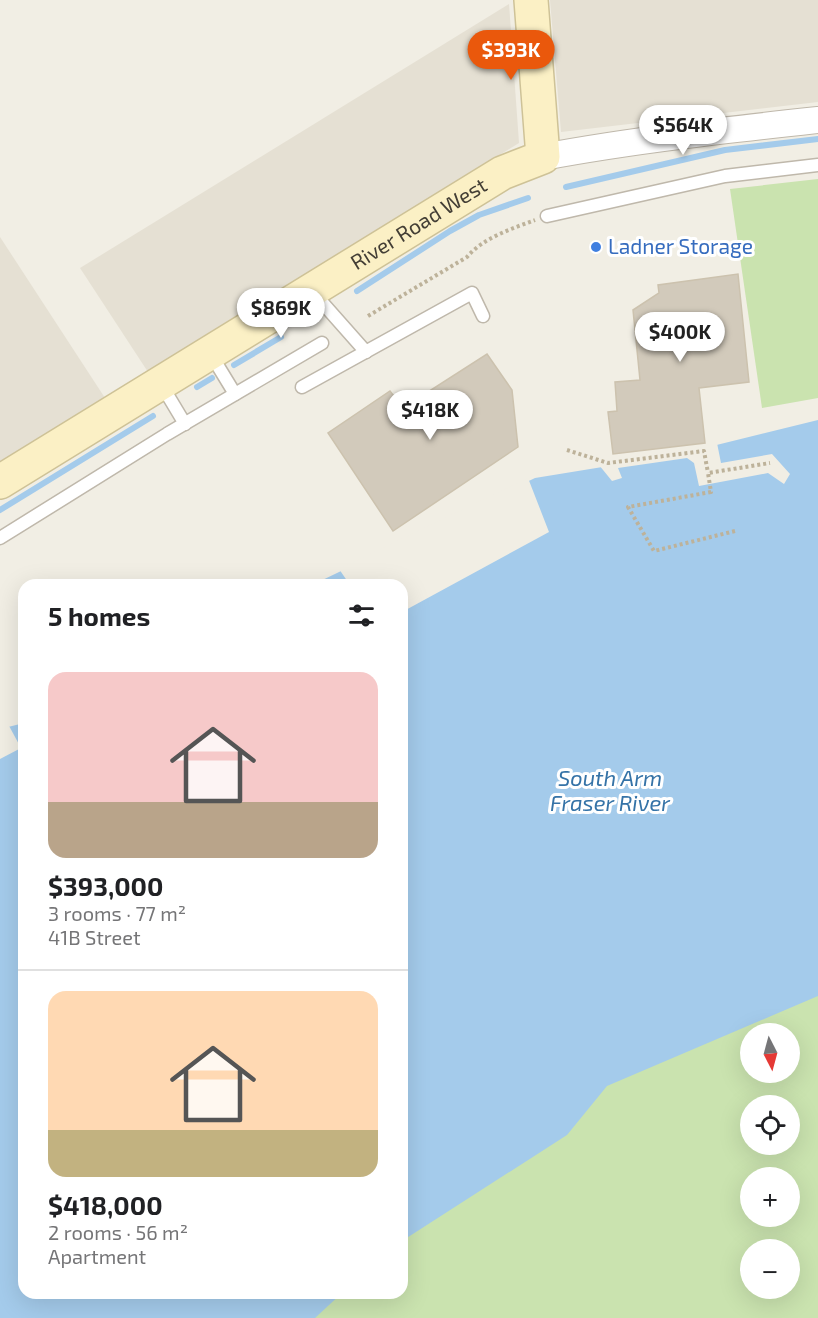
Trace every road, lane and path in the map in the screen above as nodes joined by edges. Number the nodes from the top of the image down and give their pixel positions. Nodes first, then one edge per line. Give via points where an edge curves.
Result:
1 (531, 0) edge
2 (818, 120) edge
3 (543, 157) junction
4 (818, 165) edge
5 (547, 216) joint
6 (311, 290) junction
7 (368, 316) dead end
8 (483, 316) dead end
9 (322, 343) dead end
10 (210, 352) junction
11 (366, 352) junction
12 (161, 383) junction
13 (303, 387) dead end
14 (235, 394) junction
15 (184, 424) junction
16 (567, 450) dead end
17 (770, 463) dead end
18 (708, 473) junction
19 (0, 482) edge
20 (735, 531) dead end
21 (0, 538) edge

1 - 3 street
2 - 3 street, River Road West via 683,135
3 - 6 street, River Road West via 502,173
4 - 5 lane via 725,176
5 - 7 path via 490,240
6 - 10 street, River Road West
6 - 11 lane
8 - 11 lane via 472,293
9 - 14 lane
10 - 12 street, River Road West
10 - 14 lane
11 - 13 lane
12 - 15 lane
12 - 19 street, River Road West
14 - 15 lane
15 - 21 lane
16 - 18 path via 608,463 704,451
17 - 18 path
18 - 20 path via 711,492 628,507 654,551

